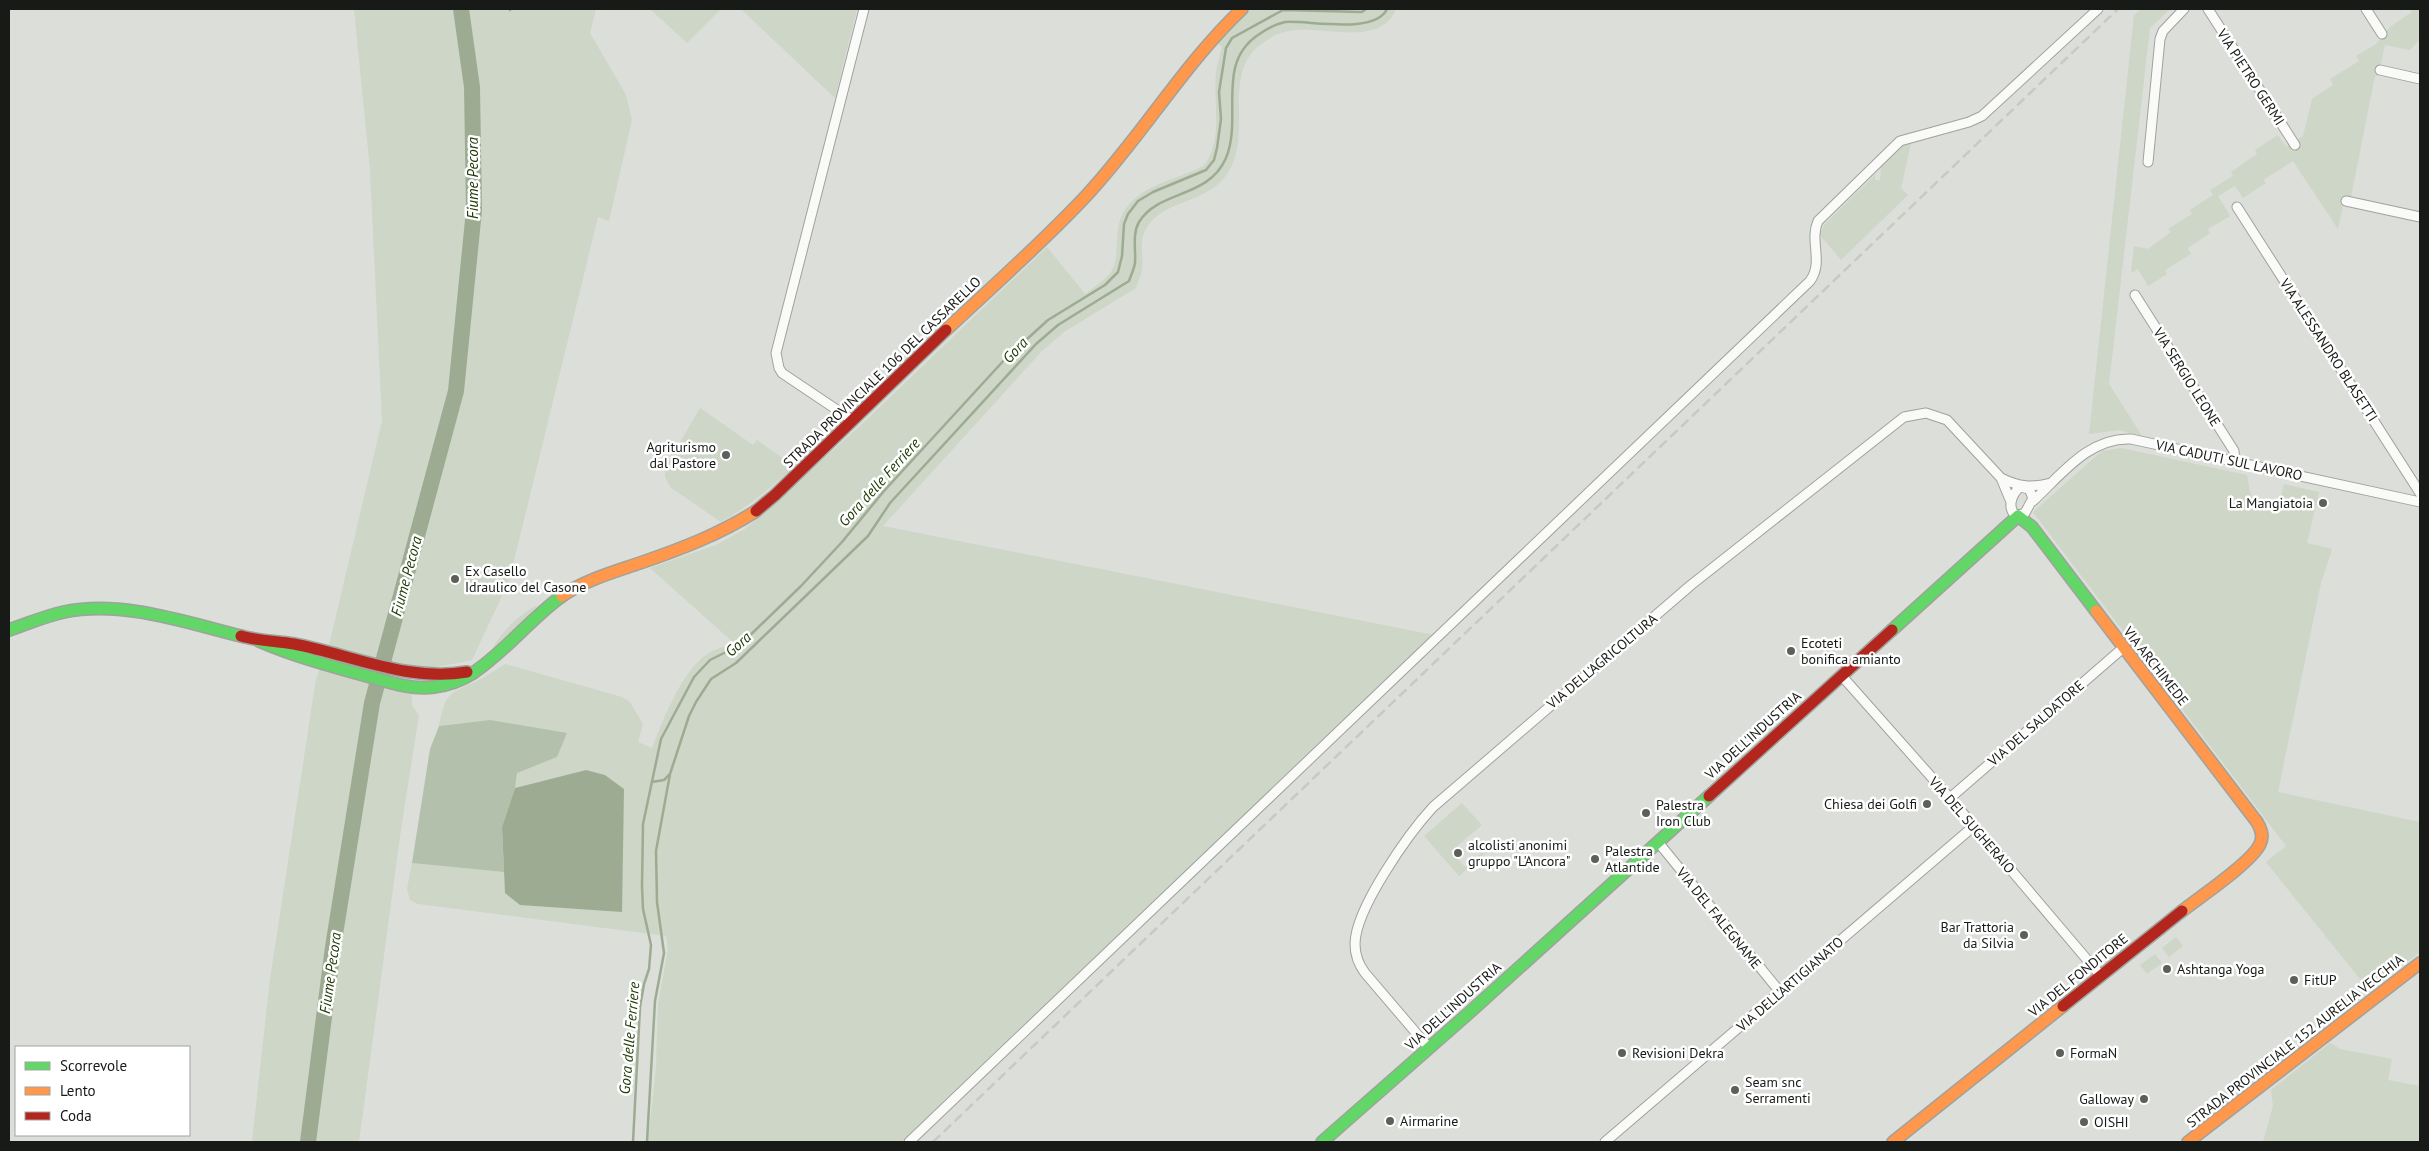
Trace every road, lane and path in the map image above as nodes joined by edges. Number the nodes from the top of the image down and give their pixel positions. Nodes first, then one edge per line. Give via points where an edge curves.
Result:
1 (864, 9) edge
2 (1242, 9) edge
3 (2098, 9) edge
4 (2184, 9) edge
5 (2208, 9) edge
6 (2366, 9) edge
7 (2382, 34) dead end
8 (2380, 70) dead end
9 (2420, 79) edge
10 (2295, 145) dead end
11 (2148, 162) dead end
12 (2346, 201) dead end
13 (2236, 207) dead end
14 (2420, 217) edge
15 (2135, 295) dead end
16 (852, 420) junction
17 (2236, 461) junction
18 (2002, 478) junction
19 (2051, 484) junction
20 (2023, 487) junction
21 (2420, 493) edge
22 (2420, 502) edge
23 (2011, 504) junction
24 (2026, 509) junction
25 (2002, 528) junction
26 (9, 630) edge
27 (259, 641) junction
28 (2123, 648) junction
29 (476, 670) junction
30 (1841, 675) junction
31 (1950, 798) junction
32 (2257, 822) joint
33 (1974, 826) junction
34 (1658, 842) junction
35 (2420, 963) edge
36 (2101, 976) junction
37 (1780, 992) junction
38 (1430, 1048) junction
39 (909, 1142) edge
40 (1322, 1142) edge
41 (1605, 1142) edge
42 (1893, 1142) edge
43 (2188, 1142) edge

1 - 16 street via 776,353 782,373
2 - 16 street, STRADA PROVINCIALE 106 DEL CASSARELLO via 1217,33 1092,190
3 - 39 street via 1982,116 1900,141 1818,222 1815,234 1817,268 1810,282
4 - 11 street via 2163,31 2160,39
5 - 10 street, VIA PIETRO GERMI
6 - 7 street
8 - 9 street
12 - 14 street
13 - 21 street, VIA ALESSANDRO BLASETTI
15 - 17 street, VIA SERGIO LEONE via 2234,451
16 - 29 street, STRADA PROVINCIALE 106 DEL CASSARELLO via 752,515 724,530 570,591 535,616 504,648
17 - 19 street, VIA CADUTI SUL LAVORO via 2117,438 2094,446
17 - 22 street, VIA CADUTI SUL LAVORO
18 - 20 street, VIA DELL'AGRICOLTURA
18 - 23 street, VIA DELL'AGRICOLTURA
18 - 38 street, VIA DELL'AGRICOLTURA via 1947,420 1926,413 1904,417 1691,586 1433,807 1410,835 1368,904 1355,946 1365,973
19 - 20 street
19 - 24 street, VIA CADUTI SUL LAVORO
20 - 23 street via 2015,492
20 - 24 street via 2032,492
23 - 24 street via 2013,513
23 - 25 street, VIA DELL'INDUSTRIA
24 - 25 street, VIA DELL'INDUSTRIA
24 - 28 street, VIA ARCHIMEDE via 2032,528
25 - 30 street, VIA DELL'INDUSTRIA
26 - 27 street, STRADA PROVINCIALE 106 DEL CASSARELLO via 63,612 93,609 146,613
27 - 29 street, STRADA PROVINCIALE 106 DEL CASSARELLO via 292,644 412,673 443,676
27 - 29 street, STRADA PROVINCIALE 106 DEL CASSARELLO via 288,655 410,687 449,684
28 - 31 street, VIA DEL SALDATORE
28 - 32 street, VIA ARCHIMEDE
30 - 31 street, VIA DEL SUGHERAIO
30 - 34 street, VIA DELL'INDUSTRIA
31 - 33 street, VIA DEL SUGHERAIO
32 - 36 street, VIA DEL FONDITORE via 2262,839 2251,856
33 - 36 street, VIA DEL SUGHERAIO
33 - 37 street, VIA DELL'ARTIGIANATO
34 - 37 street, VIA DEL FALEGNAME
34 - 38 street, VIA DELL'INDUSTRIA
35 - 43 street, STRADA PROVINCIALE 152 AURELIA VECCHIA
36 - 42 street, VIA DEL FONDITORE
37 - 41 street, VIA DELL'ARTIGIANATO
38 - 40 street, VIA DELL'INDUSTRIA

